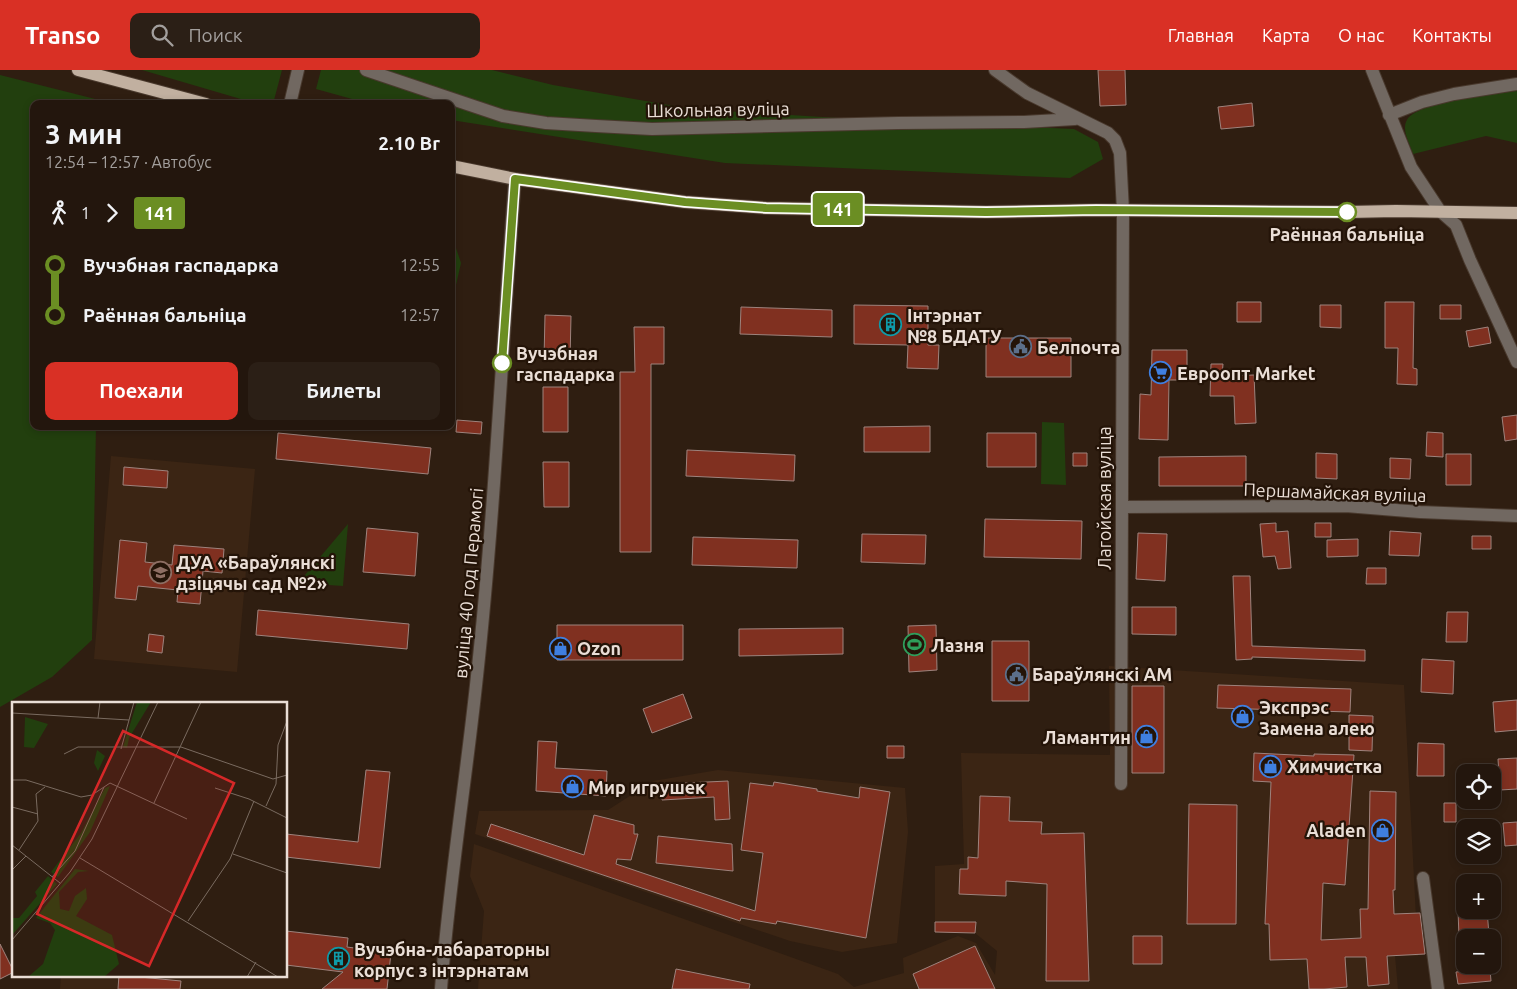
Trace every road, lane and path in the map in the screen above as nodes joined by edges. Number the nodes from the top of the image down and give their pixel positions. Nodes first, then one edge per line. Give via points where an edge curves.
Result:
1 (78, 70) edge
2 (298, 70) edge
3 (366, 70) edge
4 (995, 70) edge
5 (1372, 70) edge
6 (1517, 84) edge
7 (191, 100) edge
8 (291, 100) edge
9 (1389, 114) junction
10 (1079, 119) junction
11 (455, 167) edge
12 (515, 179) junction
13 (1123, 211) junction
14 (1440, 211) junction
15 (1517, 213) edge
16 (1517, 362) edge
17 (1122, 507) junction
18 (1517, 516) edge
19 (1121, 784) dead end
20 (1423, 878) dead end
21 (441, 989) edge
22 (1438, 989) edge

1 - 7 main road
2 - 8 street
3 - 10 street, Школьная вуліца via 503,116 596,126 652,129
4 - 10 street, Школьная вуліца via 1027,93
5 - 9 street
6 - 9 street via 1454,94
9 - 14 street via 1411,167
10 - 13 street, Школьная вуліца via 1108,133 1118,145
11 - 12 main road
12 - 13 main road via 685,202 766,208
12 - 21 street, вуліца 40 год Перамогі via 492,520 477,676 448,899
13 - 14 main road
13 - 17 street, Лагойская вуліца
14 - 15 main road
14 - 16 street via 1456,225
17 - 18 street, Першамайская вуліца via 1346,506
17 - 19 street, Лагойская вуліца
20 - 22 street

